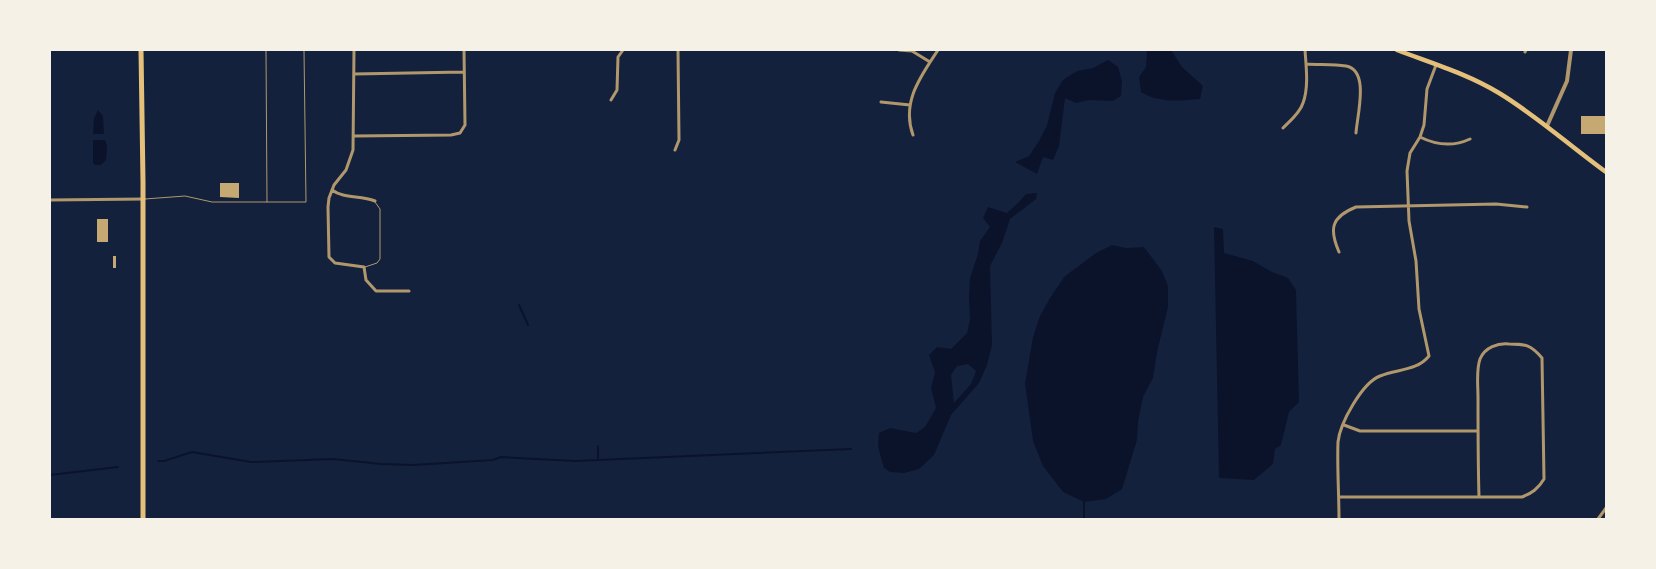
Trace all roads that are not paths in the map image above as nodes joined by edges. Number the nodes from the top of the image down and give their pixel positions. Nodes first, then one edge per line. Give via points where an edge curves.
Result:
1 (141, 50) edge
2 (266, 50) edge
3 (304, 50) edge
4 (354, 50) edge
5 (464, 50) edge
6 (623, 50) edge
7 (678, 50) edge
8 (900, 50) edge
9 (938, 50) edge
10 (1305, 50) edge
11 (1397, 50) edge
12 (1571, 50) edge
13 (930, 62) junction
14 (1306, 64) junction
15 (1436, 65) junction
16 (464, 72) junction
17 (354, 74) junction
18 (611, 100) dead end
19 (881, 102) dead end
20 (910, 105) junction
21 (1548, 126) junction
22 (1283, 128) dead end
23 (1356, 133) dead end
24 (913, 135) dead end
25 (354, 136) junction
26 (1420, 137) junction
27 (1470, 139) dead end
28 (675, 150) dead end
29 (1606, 172) edge
30 (332, 190) junction
31 (144, 199) junction
32 (50, 200) edge
33 (375, 201) joint
34 (267, 202) junction
35 (1408, 207) junction
36 (1527, 207) dead end
37 (1339, 252) dead end
38 (364, 267) junction
39 (409, 291) dead end
40 (1344, 425) junction
41 (1478, 432) junction
42 (1339, 497) junction
43 (1479, 497) junction
44 (1606, 508) edge
45 (144, 519) edge
46 (1340, 519) edge
47 (1598, 519) edge

1 - 31 main road
2 - 34 lane
3 - 34 lane via 306,202
4 - 17 street
5 - 16 street
6 - 18 street via 618,58 617,90
7 - 28 street via 679,140
8 - 13 street via 912,51
9 - 13 street
10 - 14 street
11 - 15 main road
12 - 21 street via 1567,80
13 - 20 street via 918,80
14 - 22 street via 1303,103
14 - 23 street via 1348,66 1357,72 1361,83
15 - 21 main road via 1499,93
15 - 26 street via 1427,89
16 - 17 street
16 - 25 street via 465,125 460,133
17 - 25 street
19 - 20 street
20 - 24 street via 909,124
21 - 29 main road
25 - 30 street via 349,164
26 - 27 street via 1436,144 1461,144
26 - 35 street via 1410,153
30 - 33 street via 340,196 366,197
30 - 38 street via 328,207 329,257 335,263
31 - 32 street
31 - 34 lane via 184,196 212,202
31 - 45 main road
33 - 38 lane via 380,209 380,259
35 - 36 street via 1496,204
35 - 37 street via 1356,207 1344,212 1332,230
35 - 40 street via 1419,309 1429,356 1423,363 1379,376 1370,382 1352,406
38 - 39 street via 366,280 376,291
40 - 41 street via 1360,431
40 - 42 street via 1338,440
41 - 43 street
41 - 43 street via 1480,358 1494,345 1523,344 1533,348 1542,358 1544,479 1540,487 1522,497
42 - 43 street
42 - 46 street
44 - 47 street

